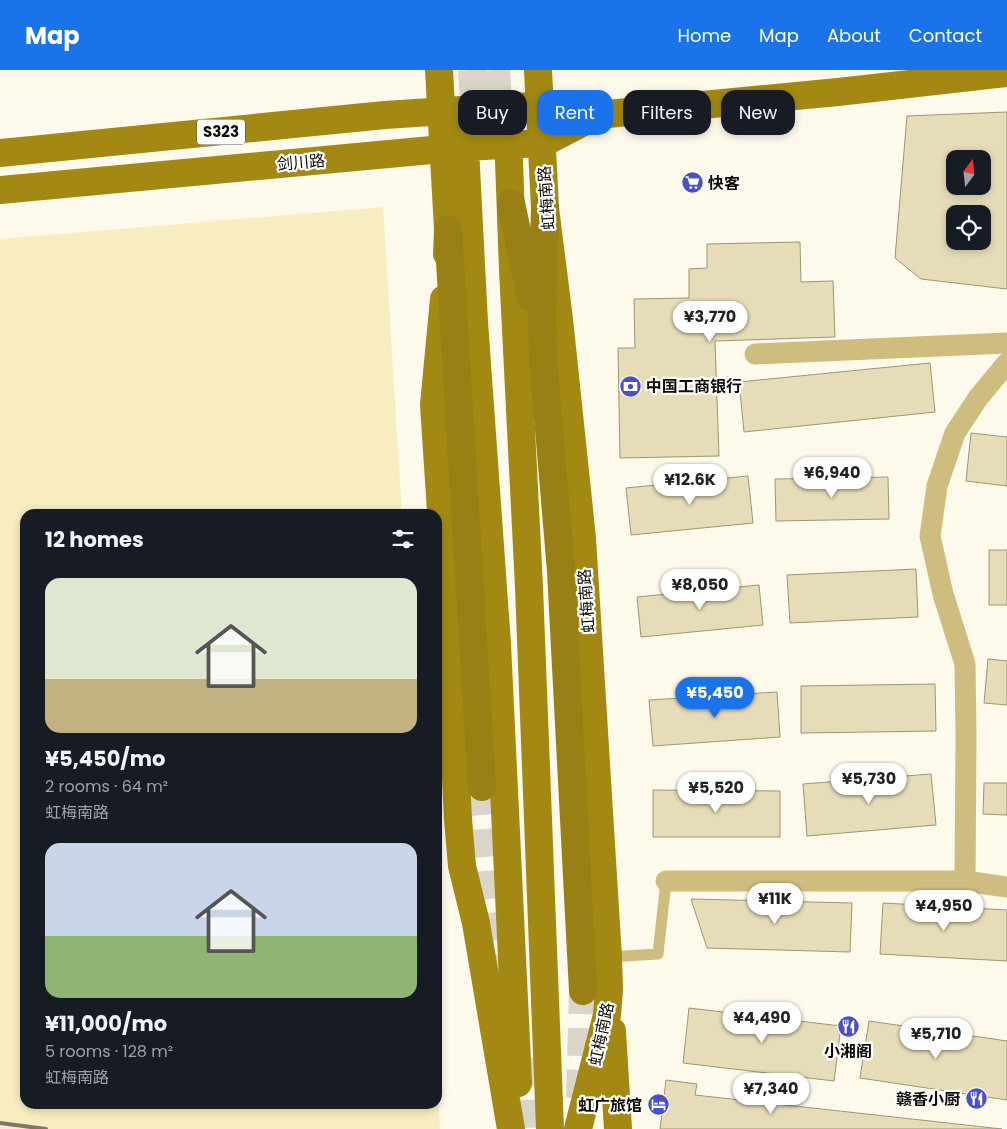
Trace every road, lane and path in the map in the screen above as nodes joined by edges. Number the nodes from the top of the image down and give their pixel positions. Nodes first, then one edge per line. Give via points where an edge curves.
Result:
1 (439, 70) edge
2 (538, 70) edge
3 (1007, 73) edge
4 (539, 90) edge
5 (452, 111) junction
6 (458, 111) edge
7 (613, 113) edge
8 (508, 135) tunnel mouth
9 (542, 135) edge
10 (559, 135) edge
11 (543, 144) junction
12 (509, 146) junction
13 (454, 148) junction
14 (0, 153) edge
15 (0, 190) edge
16 (511, 203) junction
17 (545, 208) junction
18 (448, 229) junction
19 (1007, 342) edge
20 (755, 354) dead end
21 (543, 358) junction
22 (1007, 363) edge
23 (441, 509) edge
24 (442, 527) edge
25 (482, 787) tunnel mouth
26 (666, 881) joint
27 (965, 881) junction
28 (1007, 887) edge
29 (608, 957) junction
30 (596, 990) junction
31 (511, 1129) edge
32 (520, 1129) edge
33 (550, 1129) edge
34 (578, 1129) edge
35 (618, 1129) edge

1 - 5 main road
2 - 4 main road, 虹梅南路
3 - 7 main road, 剑川路 / S323
5 - 6 main road, 剑川路 / S323
5 - 13 main road
5 - 14 main road, 剑川路 / S323
8 - 12 main road
9 - 11 main road, 虹梅南路
10 - 11 main road, 剑川路
11 - 12 main road, 剑川路
11 - 17 main road, 虹梅南路
12 - 13 main road, 剑川路
12 - 16 main road
13 - 15 main road, 剑川路
13 - 18 main road
13 - 32 main road via 475,332 497,644
16 - 21 highway
16 - 33 main road via 530,587
17 - 21 highway
17 - 29 main road, 虹梅南路 via 582,538
18 - 23 main road via 434,405
18 - 25 highway
19 - 20 street
21 - 30 highway
22 - 27 street via 955,433 937,486 930,536 964,664
24 - 31 main road via 462,866 476,924
26 - 27 street
26 - 29 lane via 658,954
27 - 28 street
29 - 30 main road, 虹梅南路
30 - 34 main road, 虹梅南路 via 607,1016
30 - 35 main road

